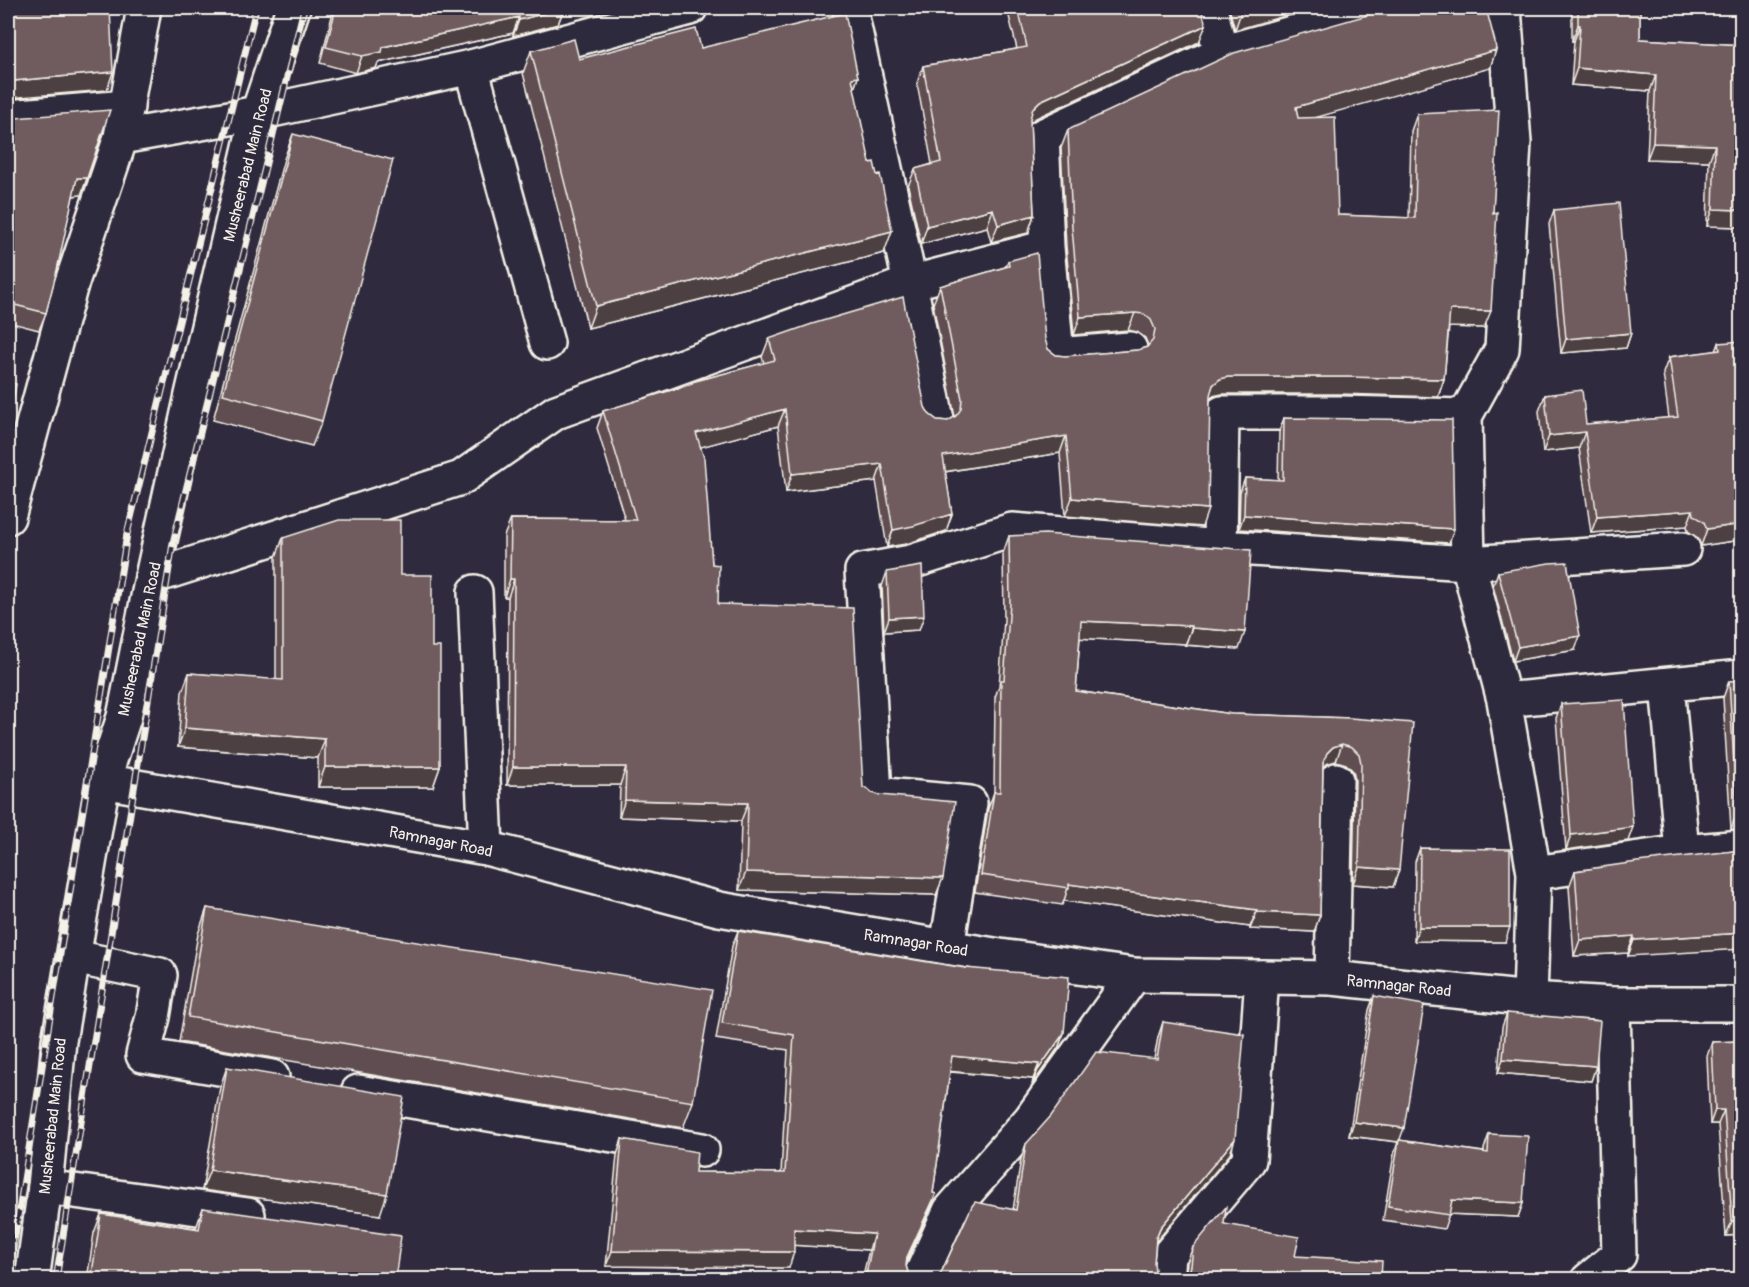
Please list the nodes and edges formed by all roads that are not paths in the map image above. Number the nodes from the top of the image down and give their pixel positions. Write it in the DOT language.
graph roads {
  1 [pos="144,8"];
  2 [pos="293,8"];
  3 [pos="690,8"];
  4 [pos="850,8"];
  5 [pos="1210,8"];
  6 [pos="1380,8"];
  7 [pos="1504,8"];
  8 [pos="1221,53"];
  9 [pos="471,68"];
  10 [pos="258,113"];
  11 [pos="8,117"];
  12 [pos="124,122"];
  13 [pos="1047,247"];
  14 [pos="910,282"];
  15 [pos="547,344"];
  16 [pos="1130,349"];
  17 [pos="1465,416"];
  18 [pos="937,420"];
  19 [pos="8,517"];
  20 [pos="1220,547"];
  21 [pos="1683,549"];
  22 [pos="1468,563"];
  23 [pos="152,577"];
  24 [pos="475,592"];
  25 [pos="1742,677"];
  26 [pos="1667,685"];
  27 [pos="1504,700"];
  28 [pos="1336,780"];
  29 [pos="103,781"];
  30 [pos="1742,847"];
  31 [pos="486,848"];
  32 [pos="1682,852"];
  33 [pos="1534,873"];
  34 [pos="947,947"];
  35 [pos="74,957"];
  36 [pos="1134,975"];
  37 [pos="1262,977"];
  38 [pos="1332,978"];
  39 [pos="1530,999"];
  40 [pos="1612,1004"];
  41 [pos="1742,1004"];
  42 [pos="702,1150"];
  43 [pos="45,1187"];
  44 [pos="277,1219"];
  45 [pos="32,1280"];
  46 [pos="919,1280"];
  47 [pos="1167,1280"];
  48 [pos="1588,1280"];
  1 -- 12 [label="street"];
  2 -- 10 [label="street, Musheerabad Main Road"];
  3 -- 9 [label="street"];
  4 -- 14 [label="street"];
  5 -- 8 [label="street"];
  6 -- 8 [label="street"];
  7 -- 17 [label="street"];
  8 -- 13 [label="street"];
  9 -- 10 [label="street"];
  9 -- 15 [label="street"];
  10 -- 12 [label="street"];
  10 -- 23 [label="street, Musheerabad Main Road"];
  11 -- 12 [label="street"];
  12 -- 19 [label="street"];
  13 -- 14 [label="street"];
  13 -- 16 [label="street"];
  14 -- 18 [label="street"];
  14 -- 23 [label="street"];
  17 -- 20 [label="street"];
  17 -- 22 [label="street"];
  20 -- 22 [label="street"];
  20 -- 34 [label="street"];
  21 -- 22 [label="street"];
  22 -- 27 [label="street"];
  23 -- 29 [label="street, Musheerabad Main Road"];
  24 -- 31 [label="street"];
  25 -- 26 [label="street"];
  26 -- 27 [label="street"];
  26 -- 32 [label="street"];
  27 -- 33 [label="street"];
  28 -- 38 [label="street"];
  29 -- 31 [label="street, Ramnagar Road"];
  29 -- 35 [label="street, Musheerabad Main Road"];
  30 -- 32 [label="street"];
  31 -- 34 [label="street, Ramnagar Road"];
  32 -- 33 [label="street"];
  33 -- 39 [label="street"];
  34 -- 36 [label="street, Ramnagar Road"];
  35 -- 42 [label="street"];
  35 -- 43 [label="street, Musheerabad Main Road"];
  36 -- 37 [label="street, Ramnagar Road"];
  36 -- 46 [label="street"];
  37 -- 38 [label="street, Ramnagar Road"];
  37 -- 47 [label="street"];
  38 -- 39 [label="street, Ramnagar Road"];
  39 -- 40 [label="street, Ramnagar Road"];
  40 -- 41 [label="street, Ramnagar Road"];
  40 -- 48 [label="street"];
  43 -- 44 [label="street"];
  43 -- 45 [label="street, Musheerabad Main Road"];
}
